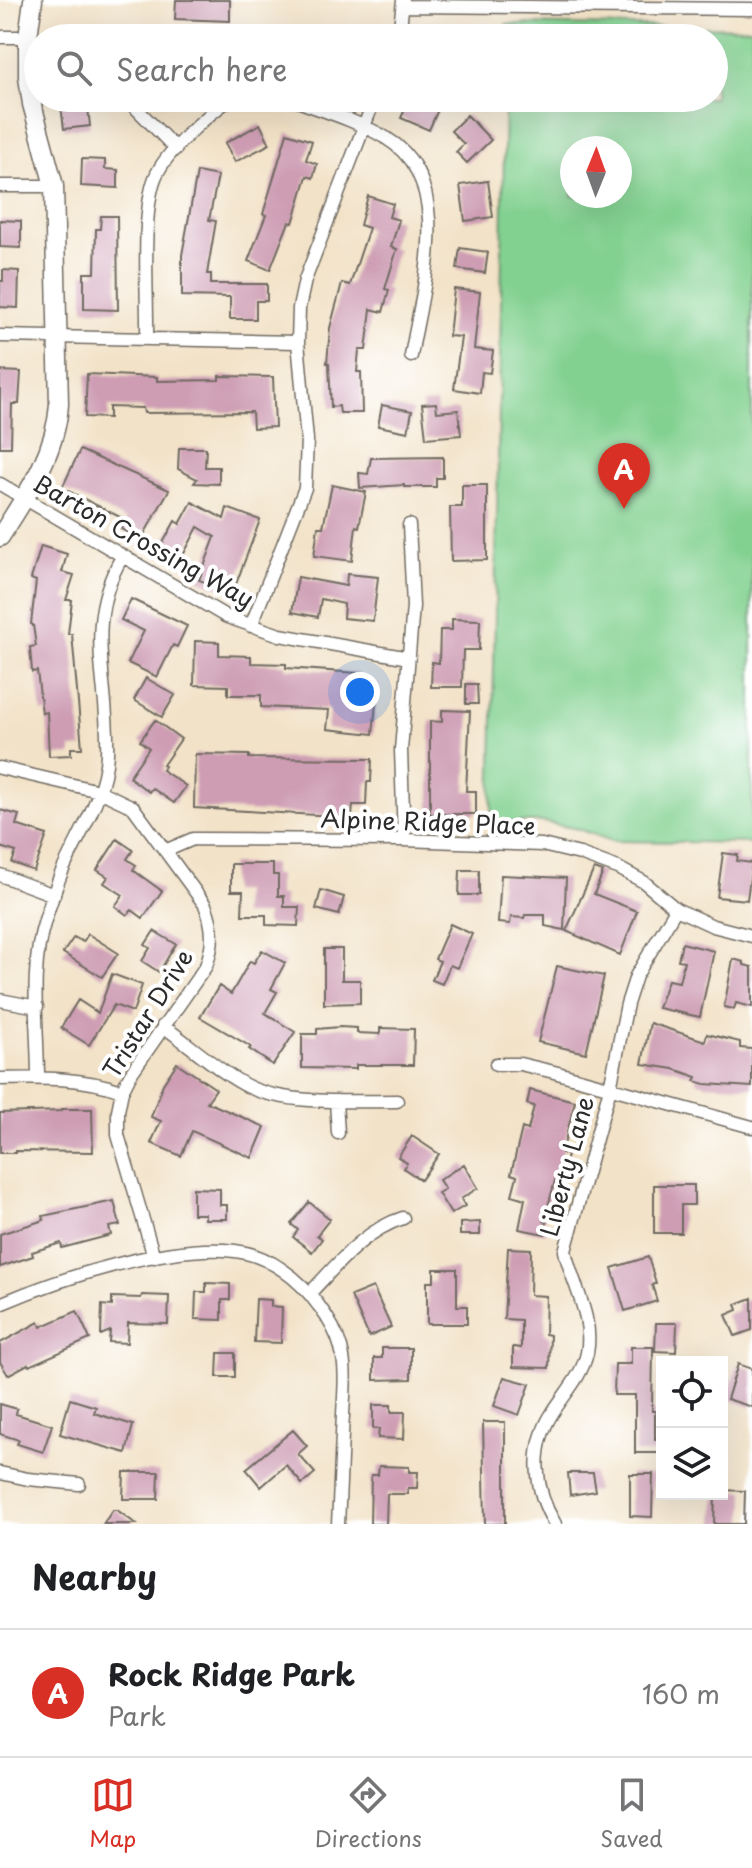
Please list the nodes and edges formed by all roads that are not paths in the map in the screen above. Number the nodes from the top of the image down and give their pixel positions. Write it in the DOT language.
graph roads {
  1 [pos="33,0"];
  2 [pos="403,3"];
  3 [pos="752,9"];
  4 [pos="30,24"];
  5 [pos="399,24"];
  6 [pos="0,37"];
  7 [pos="24,37"];
  8 [pos="34,112"];
  9 [pos="140,112"];
  10 [pos="217,112"];
  11 [pos="325,112"];
  12 [pos="370,112"];
  13 [pos="364,127"];
  14 [pos="176,149"];
  15 [pos="0,186"];
  16 [pos="54,186"];
  17 [pos="0,336"];
  18 [pos="58,339"];
  19 [pos="147,339"];
  20 [pos="298,342"];
  21 [pos="411,356"];
  22 [pos="0,484"];
  23 [pos="24,499"];
  24 [pos="409,525"];
  25 [pos="0,537"];
  26 [pos="122,557"];
  27 [pos="251,626"];
  28 [pos="409,658"];
  29 [pos="0,768"];
  30 [pos="99,791"];
  31 [pos="404,840"];
  32 [pos="165,851"];
  33 [pos="0,875"];
  34 [pos="54,895"];
  35 [pos="676,909"];
  36 [pos="752,936"];
  37 [pos="0,1000"];
  38 [pos="37,1007"];
  39 [pos="163,1026"];
  40 [pos="496,1064"];
  41 [pos="38,1078"];
  42 [pos="0,1079"];
  43 [pos="610,1088"];
  44 [pos="122,1091"];
  45 [pos="336,1101"];
  46 [pos="397,1101"];
  47 [pos="752,1127"];
  48 [pos="338,1133"];
  49 [pos="403,1218"];
  50 [pos="154,1257"];
  51 [pos="310,1293"];
  52 [pos="0,1304"];
  53 [pos="0,1473"];
  54 [pos="79,1484"];
  55 [pos="338,1524"];
  56 [pos="555,1524"];
  1 -- 4 [label="street"];
  2 -- 3 [label="street"];
  2 -- 5 [label="street"];
  6 -- 7 [label="street"];
  8 -- 16 [label="street"];
  9 -- 14 [label="street"];
  10 -- 14 [label="street"];
  11 -- 13 [label="street"];
  12 -- 13 [label="street"];
  13 -- 20 [label="street"];
  13 -- 21 [label="street"];
  14 -- 19 [label="street"];
  15 -- 16 [label="street"];
  16 -- 18 [label="street"];
  17 -- 18 [label="street"];
  18 -- 19 [label="street"];
  18 -- 23 [label="street"];
  19 -- 20 [label="street"];
  20 -- 27 [label="street"];
  22 -- 23 [label="street, Barton Crossing Way"];
  23 -- 25 [label="street"];
  23 -- 26 [label="street, Barton Crossing Way"];
  24 -- 28 [label="street"];
  26 -- 27 [label="street, Barton Crossing Way"];
  26 -- 30 [label="street"];
  27 -- 28 [label="street, Barton Crossing Way"];
  28 -- 31 [label="street"];
  29 -- 30 [label="street, Tristar Drive"];
  30 -- 32 [label="street, Tristar Drive"];
  30 -- 34 [label="street"];
  31 -- 32 [label="street, Alpine Ridge Place"];
  31 -- 35 [label="street, Alpine Ridge Place"];
  32 -- 39 [label="street, Tristar Drive"];
  33 -- 34 [label="street"];
  34 -- 38 [label="street"];
  35 -- 36 [label="street, Alpine Ridge Place"];
  35 -- 43 [label="street, Liberty Lane"];
  37 -- 38 [label="street"];
  38 -- 41 [label="street"];
  39 -- 44 [label="street, Tristar Drive"];
  39 -- 45 [label="street"];
  40 -- 43 [label="street"];
  41 -- 42 [label="street"];
  41 -- 44 [label="street"];
  43 -- 47 [label="street"];
  43 -- 56 [label="street, Liberty Lane"];
  44 -- 50 [label="street, Tristar Drive"];
  45 -- 46 [label="street"];
  45 -- 48 [label="street"];
  49 -- 51 [label="street"];
  50 -- 51 [label="street"];
  50 -- 52 [label="street"];
  51 -- 55 [label="street"];
  53 -- 54 [label="street"];
}
